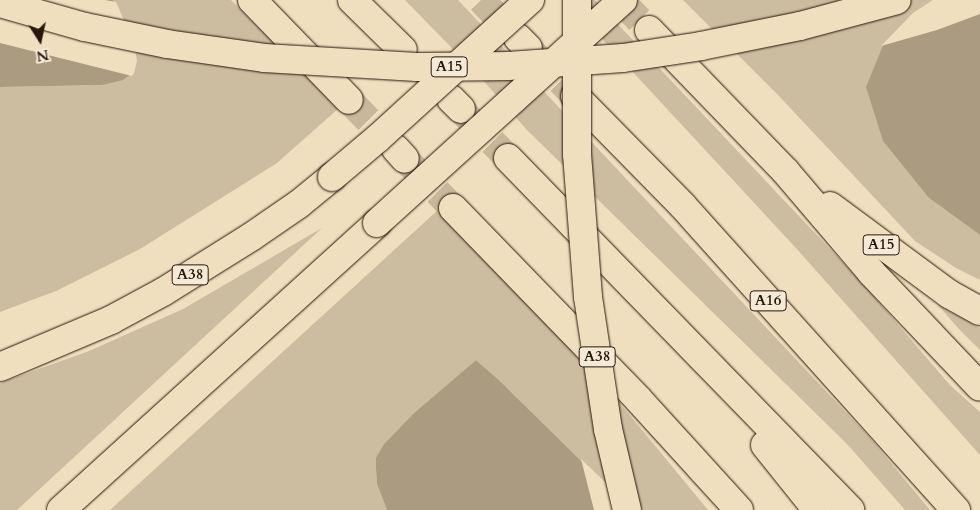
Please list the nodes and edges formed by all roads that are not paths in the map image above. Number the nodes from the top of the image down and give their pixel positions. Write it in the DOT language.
graph roads {
  1 [pos="252,0"];
  2 [pos="352,0"];
  3 [pos="530,0"];
  4 [pos="577,0"];
  5 [pos="623,0"];
  6 [pos="897,0"];
  7 [pos="0,3"];
  8 [pos="649,30"];
  9 [pos="403,50"];
  10 [pos="451,96"];
  11 [pos="576,96"];
  12 [pos="349,100"];
  13 [pos="508,158"];
  14 [pos="786,172"];
  15 [pos="452,208"];
  16 [pos="980,311"];
  17 [pos="660,312"];
  18 [pos="37,353"];
  19 [pos="0,355"];
  20 [pos="0,367"];
  21 [pos="980,387"];
  22 [pos="61,510"];
  23 [pos="628,510"];
  24 [pos="739,510"];
  25 [pos="817,510"];
  26 [pos="850,510"];
  27 [pos="956,510"];
  1 -- 12 [label="highway"];
  2 -- 9 [label="highway"];
  3 -- 10 [label="highway, A15, bridge"];
  4 -- 23 [label="highway, bridge"];
  5 -- 22 [label="highway, bridge"];
  6 -- 7 [label="highway, A15, bridge"];
  8 -- 14 [label="highway"];
  10 -- 18 [label="highway, A38, bridge"];
  11 -- 27 [label="highway, A16"];
  13 -- 17 [label="highway"];
  14 -- 16 [label="highway, A15"];
  14 -- 21 [label="highway"];
  15 -- 24 [label="highway, A38"];
  17 -- 25 [label="highway"];
  17 -- 26 [label="highway"];
  18 -- 19 [label="highway, A38"];
  18 -- 20 [label="highway, A38"];
}
